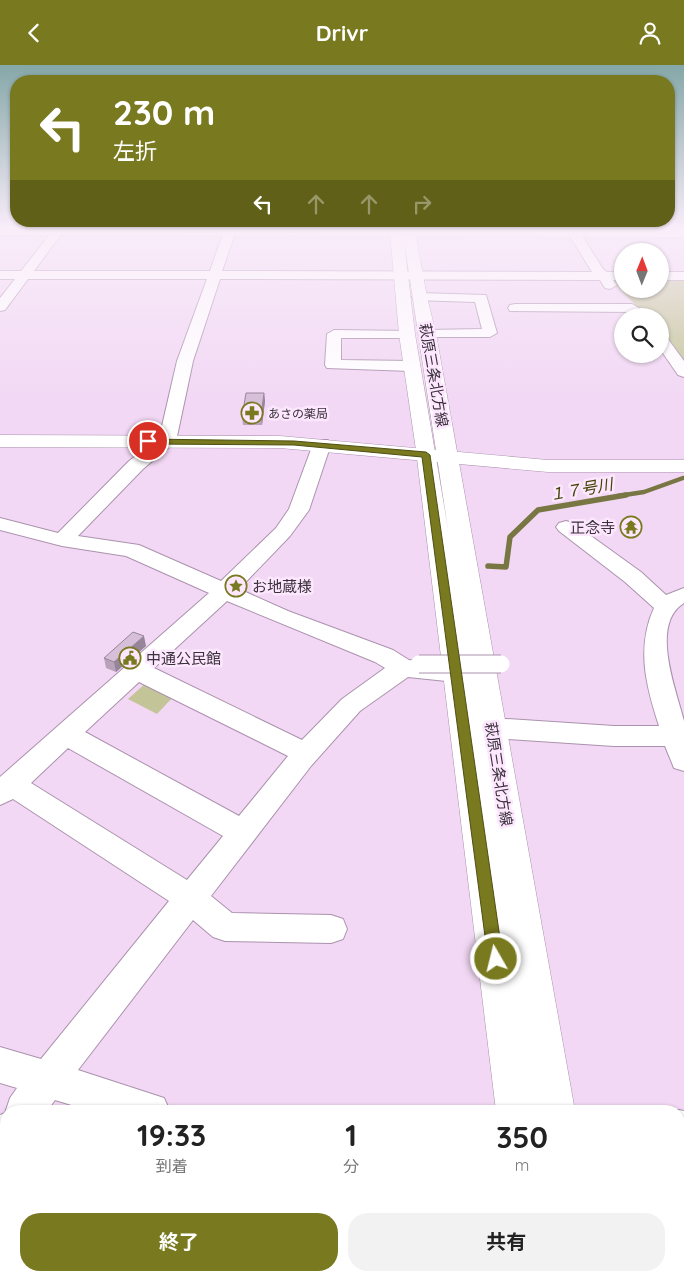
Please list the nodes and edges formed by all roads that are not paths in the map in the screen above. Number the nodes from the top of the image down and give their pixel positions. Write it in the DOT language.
graph roads {
  1 [pos="17,285"];
  2 [pos="212,285"];
  3 [pos="408,285"];
  4 [pos="413,285"];
  5 [pos="610,285"];
  6 [pos="419,297"];
  7 [pos="0,307"];
  8 [pos="515,308"];
  9 [pos="632,308"];
  10 [pos="614,311"];
  11 [pos="407,334"];
  12 [pos="428,334"];
  13 [pos="669,351"];
  14 [pos="411,366"];
  15 [pos="684,372"];
  16 [pos="0,441"];
  17 [pos="167,441"];
  18 [pos="322,445"];
  19 [pos="436,456"];
  20 [pos="684,466"];
  21 [pos="0,525"];
  22 [pos="566,527"];
  23 [pos="62,539"];
  24 [pos="224,591"];
  25 [pos="675,601"];
  26 [pos="501,664"];
  27 [pos="411,666"];
  28 [pos="136,671"];
  29 [pos="456,674"];
  30 [pos="491,728"];
  31 [pos="66,734"];
  32 [pos="681,745"];
  33 [pos="305,753"];
  34 [pos="5,789"];
  35 [pos="241,832"];
  36 [pos="190,898"];
  37 [pos="331,929"];
  38 [pos="0,1065"];
  39 [pos="48,1081"];
  40 [pos="29,1105"];
  41 [pos="130,1105"];
  42 [pos="516,1105"];
  43 [pos="553,1105"];
  1 -- 7 [label="street"];
  2 -- 17 [label="street"];
  3 -- 11 [label="main road, 萩原三条北方線"];
  4 -- 6 [label="main road, 萩原三条北方線"];
  5 -- 9 [label="street"];
  6 -- 12 [label="main road, 萩原三条北方線"];
  6 -- 12 [label="street"];
  8 -- 10 [label="street"];
  11 -- 14 [label="main road, 萩原三条北方線"];
  11 -- 14 [label="street"];
  12 -- 19 [label="main road, 萩原三条北方線"];
  13 -- 15 [label="street"];
  14 -- 19 [label="main road, 萩原三条北方線"];
  16 -- 17 [label="main road"];
  17 -- 18 [label="main road"];
  17 -- 23 [label="street"];
  18 -- 19 [label="main road"];
  18 -- 24 [label="street"];
  19 -- 20 [label="main road"];
  19 -- 29 [label="main road, 萩原三条北方線"];
  19 -- 30 [label="main road, 萩原三条北方線"];
  21 -- 23 [label="street"];
  22 -- 25 [label="street"];
  23 -- 24 [label="street"];
  24 -- 27 [label="street"];
  24 -- 28 [label="street"];
  25 -- 32 [label="street"];
  26 -- 27 [label="street, bridge"];
  27 -- 29 [label="street"];
  27 -- 33 [label="street"];
  28 -- 31 [label="street"];
  28 -- 33 [label="street"];
  29 -- 42 [label="main road, 萩原三条北方線"];
  30 -- 32 [label="street"];
  30 -- 43 [label="main road, 萩原三条北方線"];
  31 -- 34 [label="street"];
  31 -- 35 [label="street"];
  33 -- 35 [label="street"];
  34 -- 36 [label="street"];
  35 -- 36 [label="street"];
  36 -- 37 [label="street"];
  36 -- 39 [label="street"];
  38 -- 39 [label="street"];
  39 -- 40 [label="street"];
  39 -- 41 [label="street"];
}
